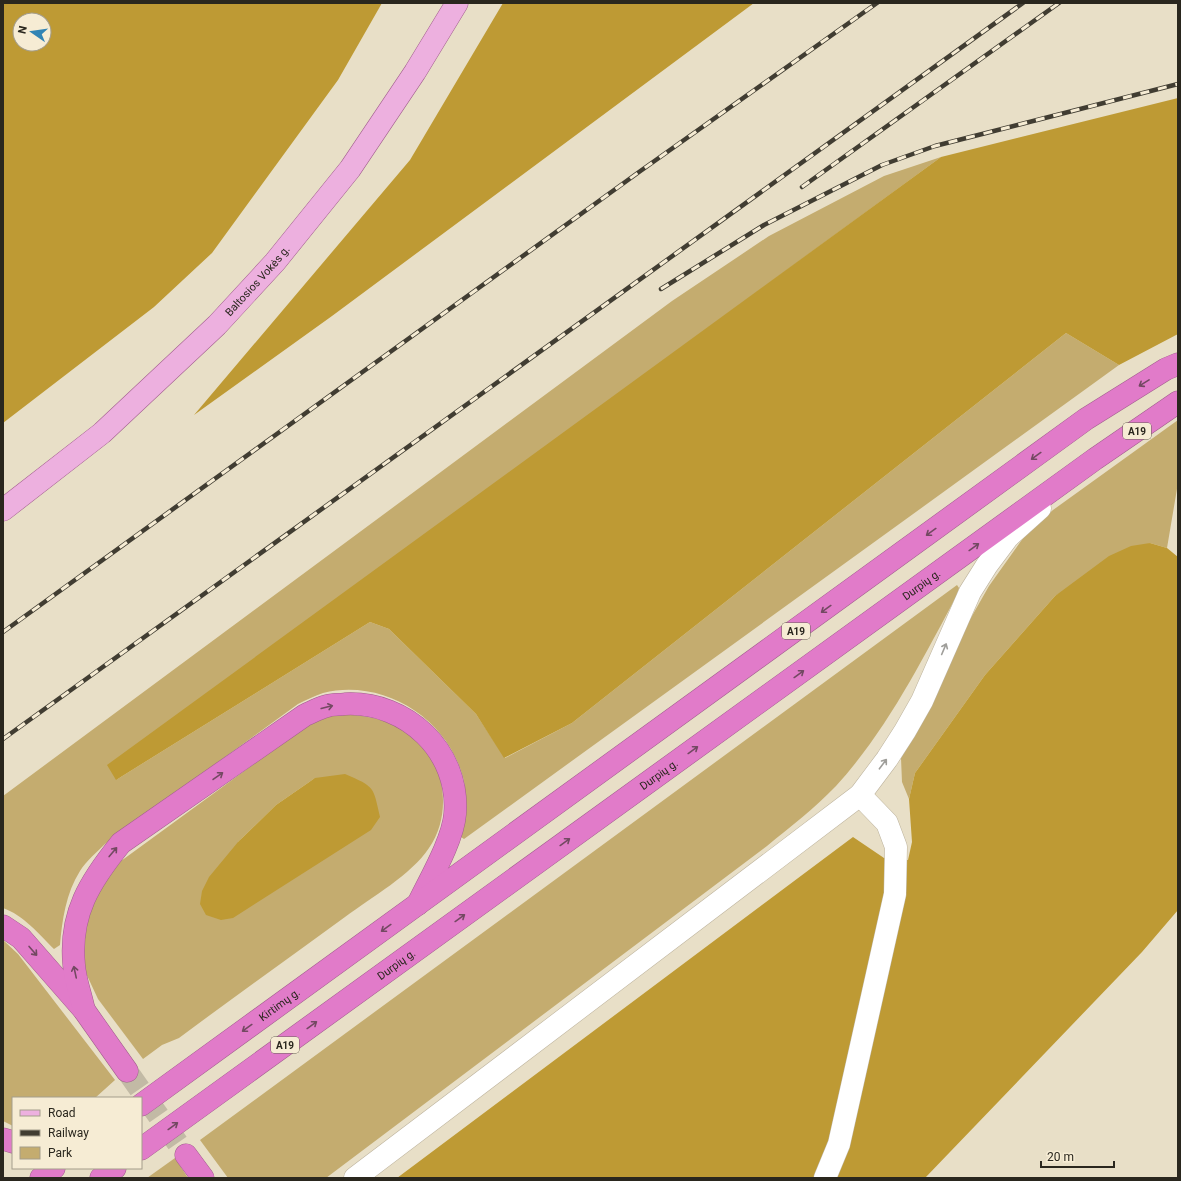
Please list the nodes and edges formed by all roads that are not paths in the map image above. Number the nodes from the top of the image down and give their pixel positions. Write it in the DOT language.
graph roads {
  1 [pos="457,3"];
  2 [pos="1178,364"];
  3 [pos="1178,402"];
  4 [pos="1095,459"];
  5 [pos="3,510"];
  6 [pos="860,795"];
  7 [pos="418,905"];
  8 [pos="3,926"];
  9 [pos="84,1010"];
  10 [pos="127,1071"];
  11 [pos="142,1104"];
  12 [pos="142,1148"];
  13 [pos="186,1155"];
  14 [pos="53,1169"];
  15 [pos="114,1169"];
  16 [pos="41,1178"];
  17 [pos="101,1178"];
  18 [pos="203,1178"];
  19 [pos="355,1178"];
  20 [pos="825,1178"];
  1 -- 5 [label="main road, Baltosios Vokės g."];
  2 -- 7 [label="highway, A19, one-way"];
  3 -- 4 [label="highway, Durpių g. / A19"];
  6 -- 4 [label="street, one-way"];
  12 -- 4 [label="highway, Durpių g. / A19, one-way"];
  6 -- 19 [label="street"];
  6 -- 20 [label="street"];
  9 -- 7 [label="highway, one-way"];
  7 -- 11 [label="highway, Kirtimų g. / A19, one-way"];
  8 -- 9 [label="highway, one-way"];
  9 -- 10 [label="highway"];
  13 -- 18 [label="highway"];
  14 -- 16 [label="highway"];
  15 -- 17 [label="highway"];
}
